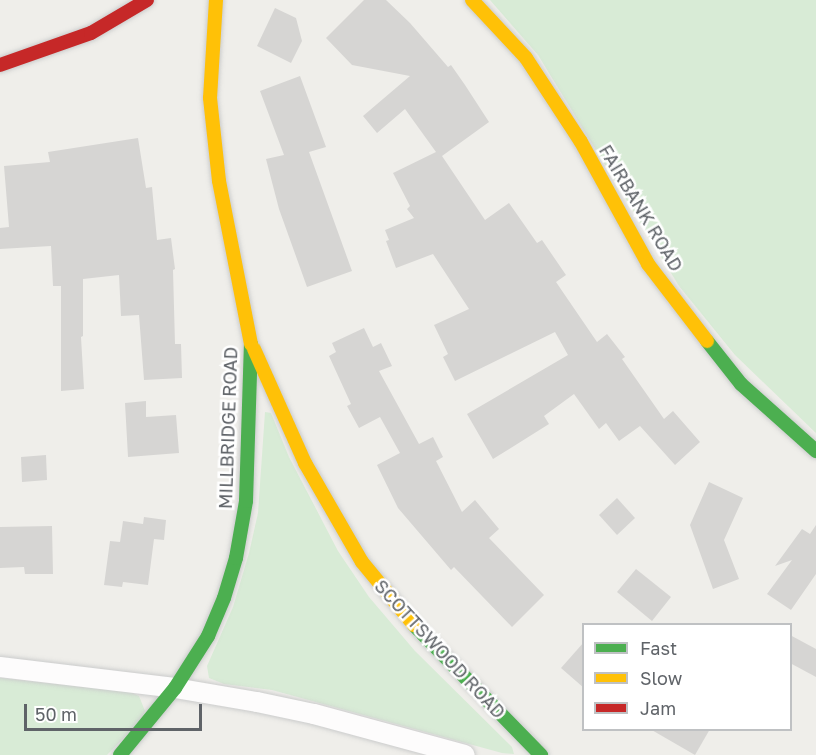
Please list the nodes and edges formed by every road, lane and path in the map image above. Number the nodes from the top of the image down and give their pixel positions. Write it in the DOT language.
graph roads {
  1 [pos="147,0"];
  2 [pos="216,0"];
  3 [pos="472,0"];
  4 [pos="0,65"];
  5 [pos="251,343"];
  6 [pos="816,451"];
  7 [pos="0,667"];
  8 [pos="175,688"];
  9 [pos="120,755"];
  10 [pos="465,755"];
  11 [pos="541,755"];
  1 -- 4 [label="street"];
  2 -- 5 [label="street, MILLBRIDGE ROAD"];
  3 -- 6 [label="street, FAIRBANK ROAD"];
  5 -- 8 [label="street, MILLBRIDGE ROAD"];
  5 -- 11 [label="street, SCOTTSWOOD ROAD"];
  7 -- 8 [label="street"];
  8 -- 9 [label="street, MILLBRIDGE ROAD"];
  8 -- 10 [label="street"];
}
